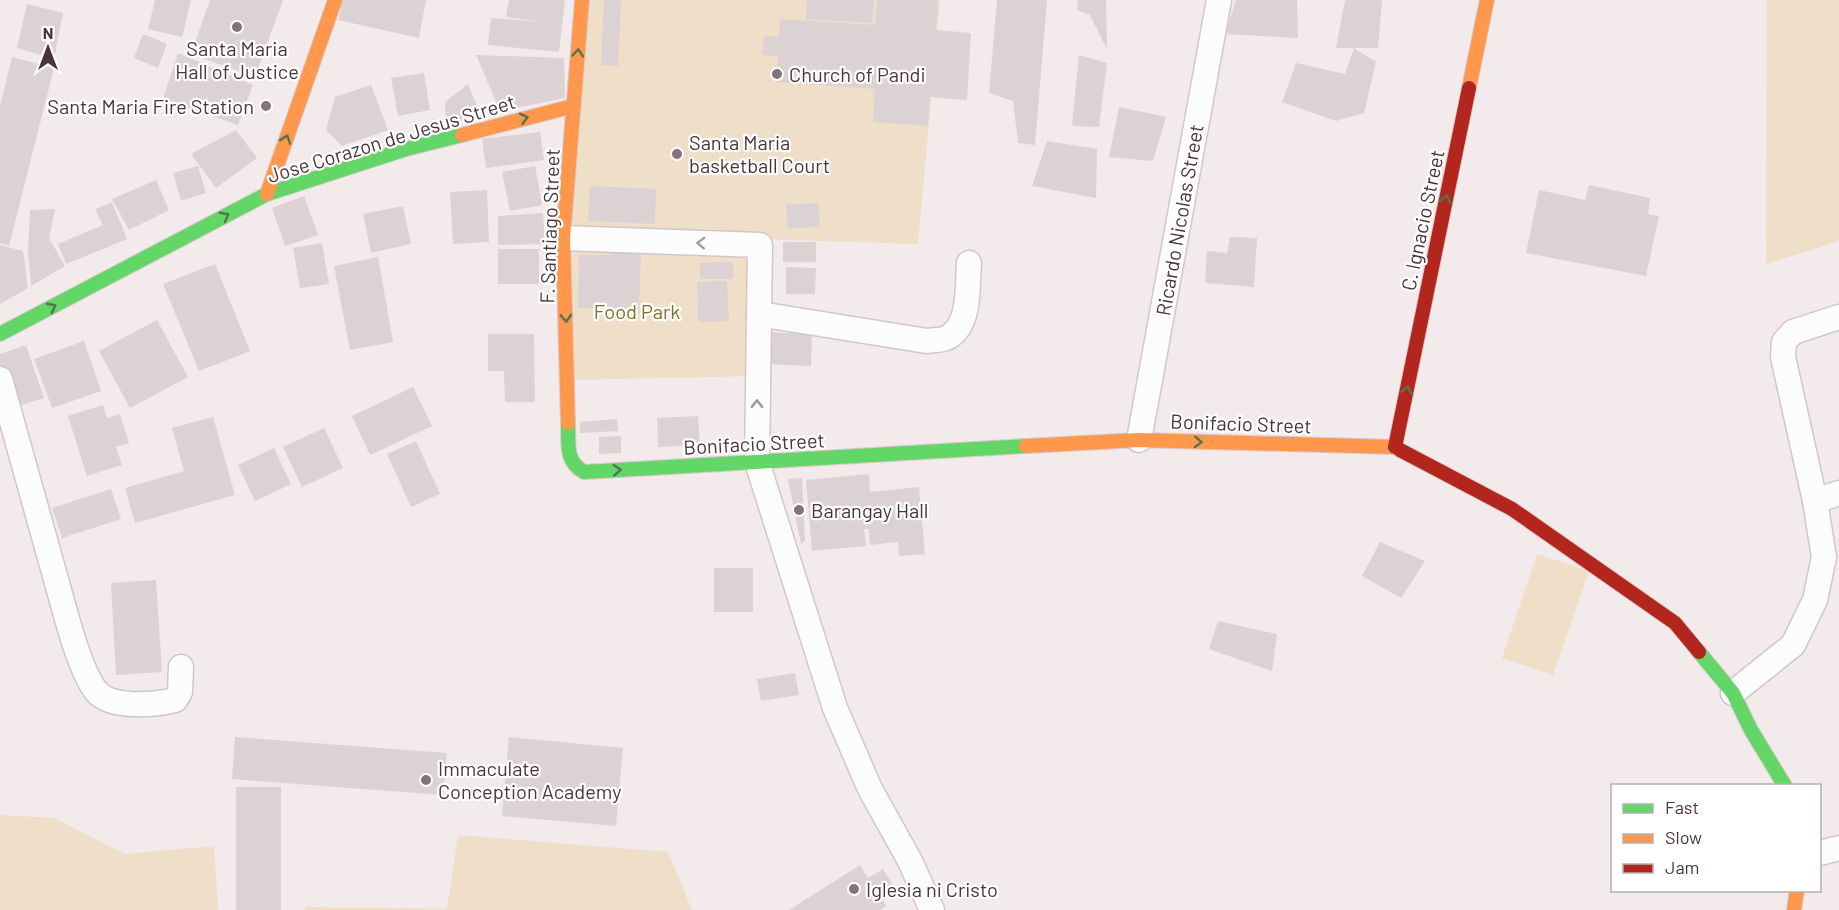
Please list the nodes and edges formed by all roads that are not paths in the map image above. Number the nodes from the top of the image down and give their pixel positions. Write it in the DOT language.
graph roads {
  1 [pos="335,0"];
  2 [pos="582,0"];
  3 [pos="1219,0"];
  4 [pos="1487,0"];
  5 [pos="573,106"];
  6 [pos="267,194"];
  7 [pos="563,238"];
  8 [pos="969,263"];
  9 [pos="759,314"];
  10 [pos="1839,317"];
  11 [pos="0,334"];
  12 [pos="0,379"];
  13 [pos="1139,440"];
  14 [pos="1395,447"];
  15 [pos="569,453"];
  16 [pos="757,462"];
  17 [pos="1839,493"];
  18 [pos="1815,501"];
  19 [pos="181,667"];
  20 [pos="1733,693"];
  21 [pos="1784,784"];
  22 [pos="1839,848"];
  23 [pos="1821,853"];
  24 [pos="1797,892"];
  25 [pos="932,910"];
  26 [pos="1794,910"];
  6 -- 1 [label="street, one-way"];
  5 -- 2 [label="street, F. Santiago Street, one-way"];
  3 -- 13 [label="street, Ricardo Nicolas Street"];
  14 -- 4 [label="street, C. Ignacio Street, one-way"];
  6 -- 5 [label="street, Jose Corazon de Jesus Street, one-way"];
  5 -- 7 [label="street, F. Santiago Street"];
  11 -- 6 [label="street, Jose Corazon de Jesus Street, one-way"];
  9 -- 7 [label="street, one-way"];
  7 -- 15 [label="street, F. Santiago Street, one-way"];
  8 -- 9 [label="street"];
  16 -- 9 [label="street, one-way"];
  10 -- 18 [label="street"];
  12 -- 19 [label="street"];
  13 -- 14 [label="street, Bonifacio Street, one-way"];
  13 -- 16 [label="street, Bonifacio Street"];
  14 -- 20 [label="street, Bonifacio Street"];
  15 -- 16 [label="street, Bonifacio Street, one-way"];
  16 -- 25 [label="street"];
  17 -- 18 [label="street"];
  18 -- 20 [label="street"];
  20 -- 21 [label="street, Bonifacio Street"];
  22 -- 23 [label="street"];
  24 -- 26 [label="street"];
}
